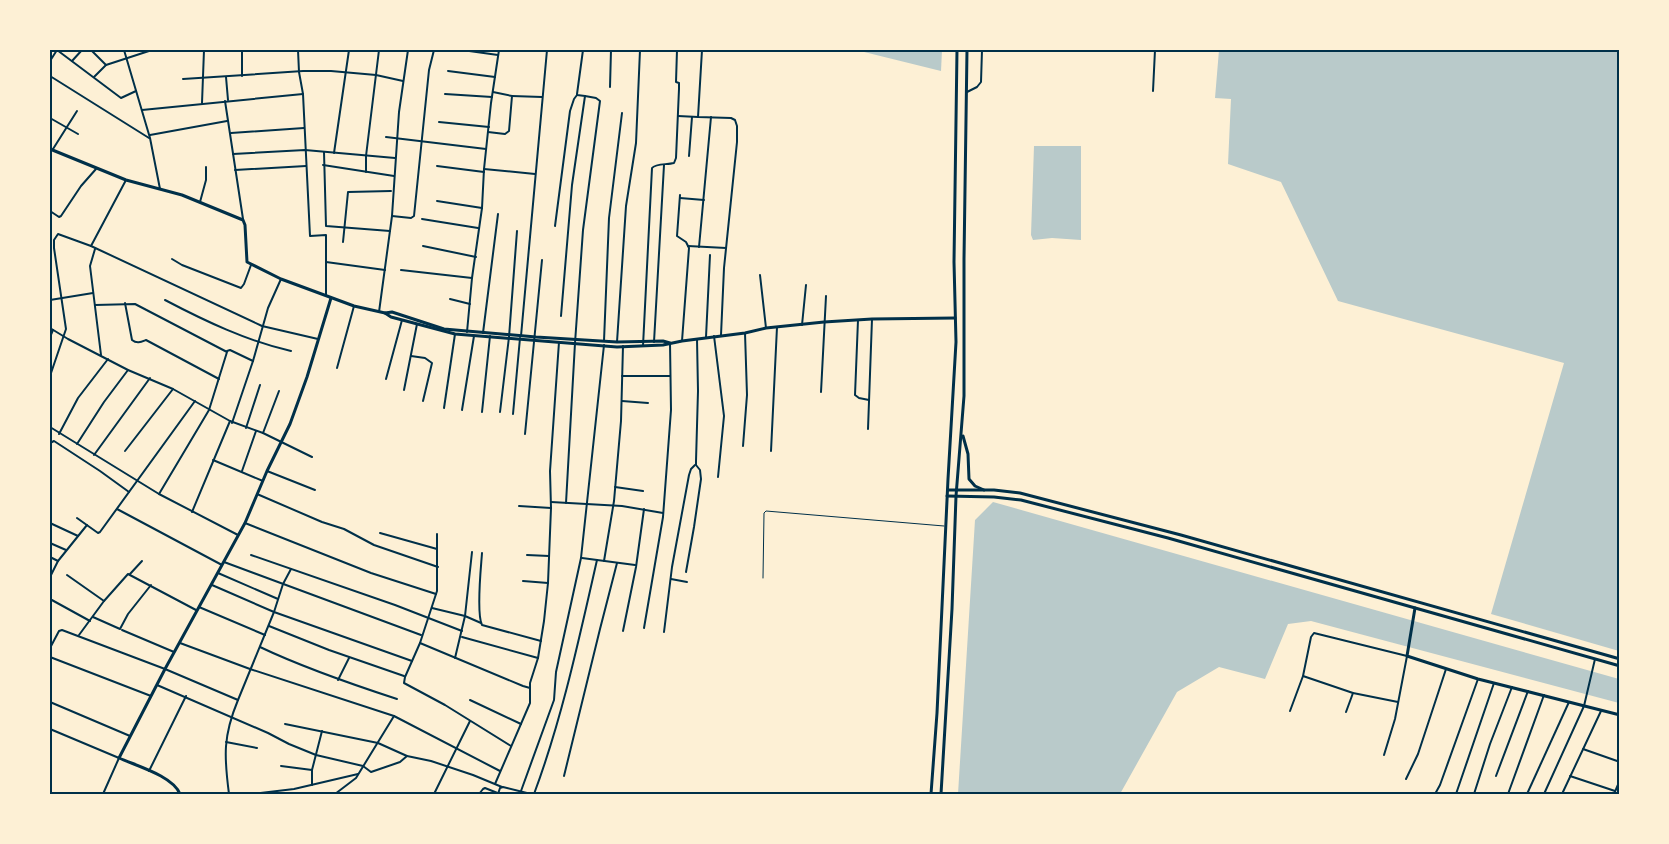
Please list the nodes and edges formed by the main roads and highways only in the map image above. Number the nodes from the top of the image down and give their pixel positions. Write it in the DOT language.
graph roads {
  1 [pos="957,50"];
  2 [pos="968,50"];
  3 [pos="51,149"];
  4 [pos="964,266"];
  5 [pos="955,267"];
  6 [pos="332,298"];
  7 [pos="385,313"];
  8 [pos="955,318"];
  9 [pos="467,333"];
  10 [pos="482,334"];
  11 [pos="509,336"];
  12 [pos="536,338"];
  13 [pos="575,341"];
  14 [pos="604,343"];
  15 [pos="643,344"];
  16 [pos="962,435"];
  17 [pos="948,490"];
  18 [pos="957,490"];
  19 [pos="984,490"];
  20 [pos="947,496"];
  21 [pos="956,496"];
  22 [pos="1415,608"];
  23 [pos="1620,659"];
  24 [pos="1620,666"];
  25 [pos="1620,715"];
  26 [pos="180,795"];
  27 [pos="931,795"];
  28 [pos="941,795"];
  1 -- 5 [label="main road"];
  2 -- 4 [label="main road"];
  3 -- 6 [label="main road"];
  4 -- 5 [label="main road"];
  4 -- 16 [label="main road"];
  5 -- 8 [label="main road"];
  6 -- 7 [label="main road"];
  6 -- 26 [label="main road"];
  7 -- 9 [label="main road"];
  7 -- 9 [label="main road"];
  8 -- 15 [label="main road"];
  8 -- 17 [label="main road"];
  9 -- 10 [label="main road"];
  9 -- 10 [label="main road"];
  10 -- 11 [label="main road"];
  10 -- 11 [label="main road"];
  11 -- 12 [label="main road"];
  12 -- 13 [label="main road"];
  12 -- 13 [label="main road"];
  13 -- 14 [label="main road"];
  14 -- 15 [label="main road"];
  14 -- 15 [label="main road"];
  16 -- 18 [label="main road"];
  16 -- 19 [label="main road"];
  17 -- 18 [label="main road"];
  17 -- 20 [label="main road"];
  18 -- 19 [label="main road"];
  18 -- 21 [label="main road"];
  19 -- 23 [label="main road"];
  20 -- 21 [label="main road"];
  20 -- 27 [label="main road"];
  21 -- 22 [label="main road"];
  21 -- 28 [label="main road"];
  22 -- 24 [label="main road"];
  22 -- 25 [label="main road"];
}
